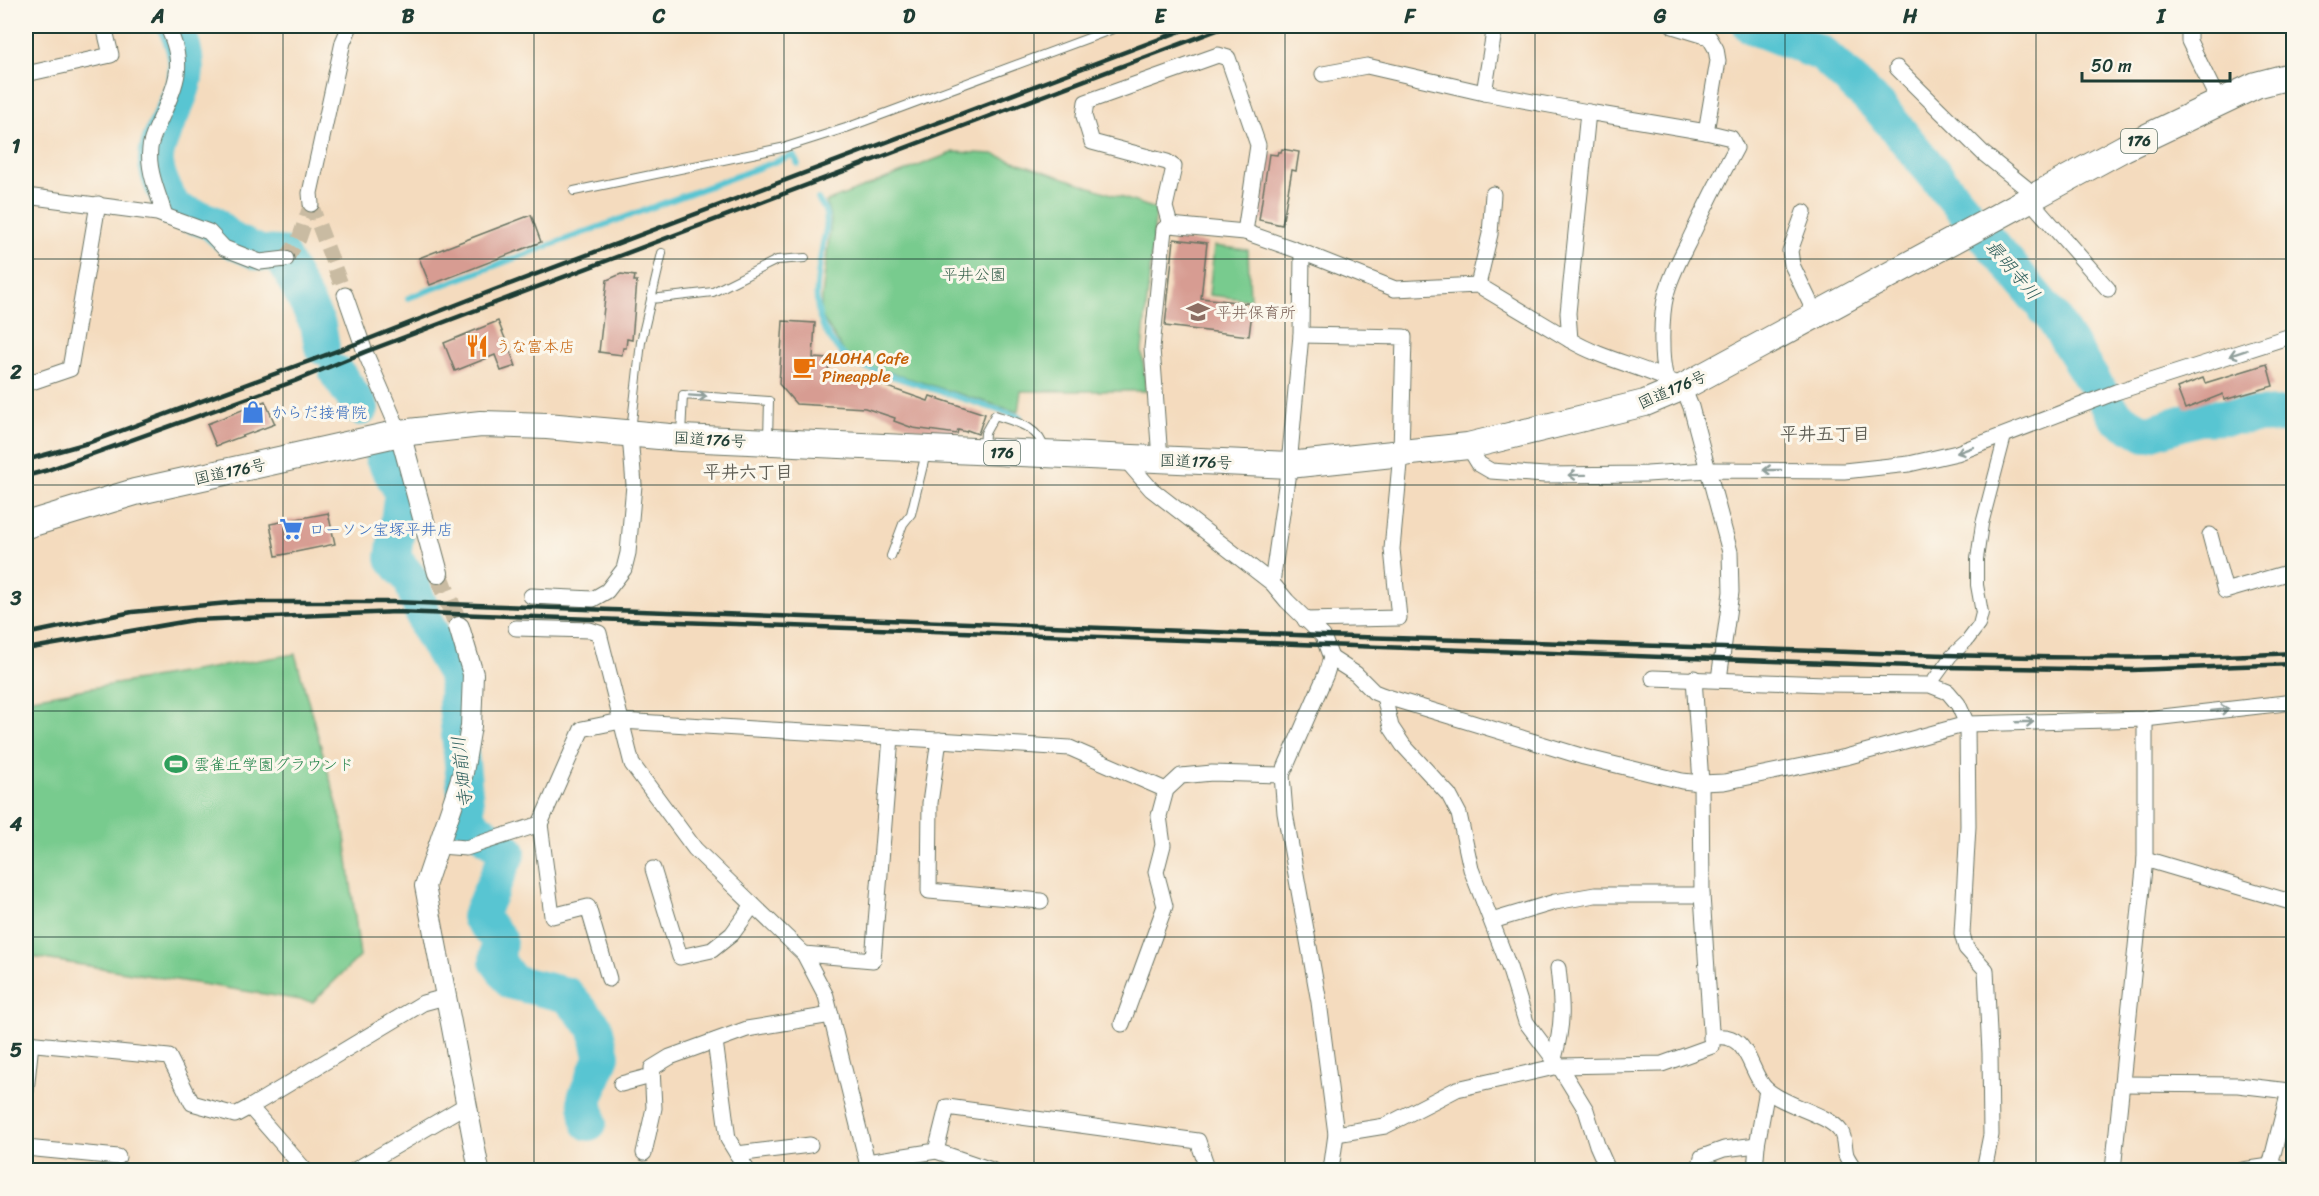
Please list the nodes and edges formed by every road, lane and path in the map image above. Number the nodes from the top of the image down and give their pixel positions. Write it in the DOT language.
graph roads {
  1 [pos="104,26"];
  2 [pos="167,26"];
  3 [pos="350,26"];
  4 [pos="1121,26"];
  5 [pos="1495,26"];
  6 [pos="1673,26"];
  7 [pos="2189,26"];
  8 [pos="1897,68"];
  9 [pos="26,74"];
  10 [pos="1323,74"];
  11 [pos="2286,82"];
  12 [pos="1484,93"];
  13 [pos="2219,102"];
  14 [pos="1588,112"];
  15 [pos="1706,132"];
  16 [pos="574,191"];
  17 [pos="1493,194"];
  18 [pos="26,196"];
  19 [pos="2033,197"];
  20 [pos="98,204"];
  21 [pos="311,204"];
  22 [pos="1804,212"];
  23 [pos="165,216"];
  24 [pos="1170,225"];
  25 [pos="1245,232"];
  26 [pos="1302,252"];
  27 [pos="662,253"];
  28 [pos="805,258"];
  29 [pos="286,259"];
  30 [pos="1478,285"];
  31 [pos="2108,289"];
  32 [pos="345,295"];
  33 [pos="651,299"];
  34 [pos="1816,315"];
  35 [pos="1301,335"];
  36 [pos="2294,335"];
  37 [pos="1570,340"];
  38 [pos="1675,382"];
  39 [pos="26,384"];
  40 [pos="400,433"];
  41 [pos="630,435"];
  42 [pos="2005,436"];
  43 [pos="681,438"];
  44 [pos="767,442"];
  45 [pos="1468,446"];
  46 [pos="926,450"];
  47 [pos="984,453"];
  48 [pos="1401,453"];
  49 [pos="1046,455"];
  50 [pos="1125,459"];
  51 [pos="1160,459"];
  52 [pos="1288,465"];
  53 [pos="1708,470"];
  54 [pos="26,525"];
  55 [pos="2210,535"];
  56 [pos="891,556"];
  57 [pos="2294,571"];
  58 [pos="438,573"];
  59 [pos="1272,583"];
  60 [pos="531,596"];
  61 [pos="1305,621"];
  62 [pos="459,627"];
  63 [pos="516,628"];
  64 [pos="1331,658"];
  65 [pos="1653,678"];
  66 [pos="1694,678"];
  67 [pos="1719,679"];
  68 [pos="1930,684"];
  69 [pos="1384,696"];
  70 [pos="2294,702"];
  71 [pos="2145,719"];
  72 [pos="621,722"];
  73 [pos="1966,724"];
  74 [pos="891,737"];
  75 [pos="939,740"];
  76 [pos="1282,775"];
  77 [pos="1701,783"];
  78 [pos="1166,790"];
  79 [pos="540,824"];
  80 [pos="440,846"];
  81 [pos="2145,859"];
  82 [pos="652,869"];
  83 [pos="1702,895"];
  84 [pos="1041,901"];
  85 [pos="2294,903"];
  86 [pos="753,905"];
  87 [pos="1492,921"];
  88 [pos="804,954"];
  89 [pos="1558,968"];
  90 [pos="609,979"];
  91 [pos="445,997"];
  92 [pos="831,1015"];
  93 [pos="1122,1024"];
  94 [pos="1711,1038"];
  95 [pos="715,1041"];
  96 [pos="28,1043"];
  97 [pos="1556,1062"];
  98 [pos="651,1076"];
  99 [pos="621,1084"];
  100 [pos="2122,1084"];
  101 [pos="1767,1089"];
  102 [pos="2291,1089"];
  103 [pos="26,1091"];
  104 [pos="466,1105"];
  105 [pos="250,1107"];
  106 [pos="1336,1134"];
  107 [pos="810,1145"];
  108 [pos="1757,1145"];
  109 [pos="26,1148"];
  110 [pos="936,1151"];
  111 [pos="644,1153"];
  112 [pos="737,1154"];
  113 [pos="118,1157"];
  114 [pos="2270,1167"];
  115 [pos="867,1168"];
  116 [pos="305,1170"];
  117 [pos="356,1170"];
  118 [pos="479,1170"];
  119 [pos="747,1170"];
  120 [pos="992,1170"];
  121 [pos="1208,1170"];
  122 [pos="1332,1170"];
  123 [pos="1608,1170"];
  124 [pos="1699,1170"];
  125 [pos="1755,1170"];
  126 [pos="1855,1170"];
  127 [pos="1984,1170"];
  128 [pos="2113,1170"];
  129 [pos="2243,1170"];
  130 [pos="2288,1170"];
  1 -- 9 [label="street"];
  2 -- 23 [label="street"];
  3 -- 21 [label="street"];
  4 -- 16 [label="lane"];
  5 -- 12 [label="street"];
  6 -- 15 [label="street"];
  7 -- 13 [label="street"];
  8 -- 19 [label="street"];
  10 -- 12 [label="street"];
  11 -- 13 [label="highway, 国道176号 / 176"];
  12 -- 14 [label="street"];
  13 -- 19 [label="highway, 国道176号 / 176"];
  14 -- 15 [label="street"];
  14 -- 37 [label="street"];
  15 -- 38 [label="street"];
  17 -- 30 [label="street"];
  18 -- 20 [label="street"];
  19 -- 31 [label="street"];
  19 -- 34 [label="highway, 国道176号 / 176"];
  20 -- 23 [label="street"];
  20 -- 39 [label="street"];
  22 -- 34 [label="street"];
  23 -- 29 [label="street"];
  24 -- 25 [label="street"];
  24 -- 25 [label="street"];
  24 -- 51 [label="street"];
  25 -- 26 [label="street"];
  26 -- 30 [label="street"];
  26 -- 35 [label="street"];
  27 -- 33 [label="lane"];
  28 -- 33 [label="lane"];
  30 -- 37 [label="street"];
  32 -- 40 [label="street"];
  33 -- 41 [label="lane"];
  34 -- 38 [label="highway, 国道176号 / 176"];
  35 -- 48 [label="street"];
  35 -- 52 [label="street"];
  36 -- 42 [label="street, one-way"];
  37 -- 38 [label="street"];
  38 -- 45 [label="highway, 国道176号 / 176"];
  38 -- 53 [label="street"];
  40 -- 41 [label="highway, 国道176号 / 176"];
  40 -- 54 [label="highway, 国道176号 / 176"];
  40 -- 58 [label="street"];
  41 -- 43 [label="highway, 国道176号 / 176"];
  41 -- 60 [label="street"];
  42 -- 53 [label="street, one-way"];
  42 -- 68 [label="street"];
  43 -- 44 [label="highway, 国道176号 / 176"];
  43 -- 44 [label="lane, one-way"];
  44 -- 46 [label="highway, 国道176号 / 176"];
  45 -- 48 [label="highway, 国道176号 / 176"];
  53 -- 45 [label="street, one-way"];
  46 -- 47 [label="highway, 国道176号 / 176"];
  46 -- 56 [label="lane"];
  47 -- 49 [label="highway, 国道176号 / 176"];
  47 -- 49 [label="lane"];
  48 -- 52 [label="highway, 国道176号 / 176"];
  48 -- 61 [label="street"];
  49 -- 50 [label="highway, 国道176号 / 176"];
  50 -- 51 [label="highway, 国道176号 / 176"];
  50 -- 59 [label="street"];
  51 -- 52 [label="highway, 国道176号 / 176"];
  52 -- 59 [label="street"];
  53 -- 67 [label="street"];
  55 -- 57 [label="street"];
  59 -- 61 [label="street"];
  61 -- 64 [label="street"];
  62 -- 80 [label="street"];
  63 -- 72 [label="street"];
  64 -- 69 [label="street"];
  64 -- 76 [label="street"];
  65 -- 66 [label="street"];
  66 -- 67 [label="street"];
  66 -- 77 [label="street"];
  67 -- 68 [label="street"];
  68 -- 73 [label="street"];
  69 -- 77 [label="street"];
  69 -- 87 [label="street"];
  71 -- 70 [label="street, one-way"];
  73 -- 71 [label="street, one-way"];
  71 -- 81 [label="street"];
  72 -- 74 [label="street"];
  72 -- 79 [label="street"];
  72 -- 86 [label="street"];
  73 -- 77 [label="street"];
  73 -- 127 [label="street"];
  74 -- 75 [label="street"];
  74 -- 88 [label="street"];
  75 -- 78 [label="street"];
  75 -- 84 [label="street"];
  76 -- 78 [label="street"];
  76 -- 106 [label="street"];
  77 -- 83 [label="street"];
  78 -- 93 [label="street"];
  79 -- 80 [label="street"];
  79 -- 90 [label="street"];
  80 -- 91 [label="street"];
  81 -- 85 [label="street"];
  81 -- 100 [label="street"];
  82 -- 86 [label="street"];
  83 -- 87 [label="street"];
  83 -- 94 [label="street"];
  86 -- 88 [label="street"];
  87 -- 97 [label="street"];
  88 -- 92 [label="street"];
  89 -- 97 [label="street"];
  91 -- 104 [label="street"];
  91 -- 105 [label="street"];
  92 -- 95 [label="street"];
  92 -- 115 [label="street"];
  94 -- 97 [label="street"];
  94 -- 101 [label="street"];
  95 -- 98 [label="street"];
  95 -- 112 [label="street"];
  96 -- 103 [label="street"];
  96 -- 105 [label="street"];
  97 -- 106 [label="street"];
  97 -- 123 [label="street"];
  98 -- 99 [label="street"];
  98 -- 111 [label="street"];
  100 -- 102 [label="street"];
  100 -- 128 [label="street"];
  101 -- 108 [label="street"];
  101 -- 126 [label="street"];
  102 -- 114 [label="street"];
  104 -- 117 [label="street"];
  104 -- 118 [label="street"];
  105 -- 116 [label="street"];
  106 -- 122 [label="street"];
  107 -- 112 [label="street"];
  108 -- 124 [label="street"];
  108 -- 125 [label="street"];
  109 -- 113 [label="street"];
  110 -- 115 [label="street"];
  110 -- 120 [label="street"];
  110 -- 121 [label="street"];
  112 -- 119 [label="street"];
  114 -- 129 [label="street"];
  114 -- 130 [label="street"];
}
